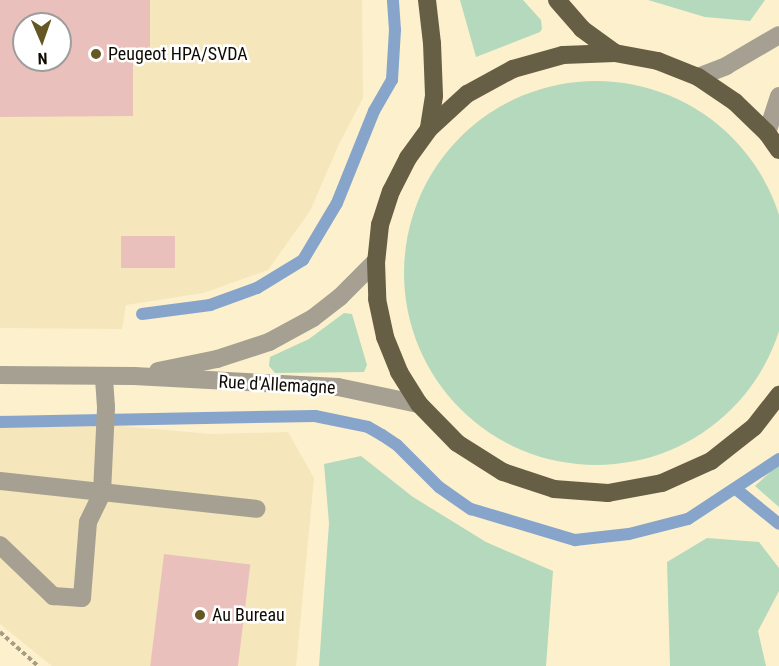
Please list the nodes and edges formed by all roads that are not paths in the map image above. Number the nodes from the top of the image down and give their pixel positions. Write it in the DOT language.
graph roads {
  1 [pos="427,0"];
  2 [pos="557,0"];
  3 [pos="779,35"];
  4 [pos="615,53"];
  5 [pos="698,77"];
  6 [pos="779,96"];
  7 [pos="429,129"];
  8 [pos="767,133"];
  9 [pos="779,150"];
  10 [pos="376,261"];
  11 [pos="0,375"];
  12 [pos="104,376"];
  13 [pos="134,376"];
  14 [pos="779,395"];
  15 [pos="419,404"];
  16 [pos="0,481"];
  17 [pos="102,493"];
  18 [pos="256,509"];
  19 [pos="0,545"];
  1 -- 7 [label="main road"];
  2 -- 4 [label="main road"];
  3 -- 5 [label="street"];
  4 -- 5 [label="main road"];
  4 -- 7 [label="main road"];
  5 -- 8 [label="main road"];
  6 -- 8 [label="street"];
  7 -- 10 [label="main road"];
  8 -- 9 [label="main road"];
  10 -- 13 [label="street, Rue d'Allemagne"];
  10 -- 15 [label="main road"];
  11 -- 12 [label="street, Rue d'Allemagne"];
  12 -- 13 [label="street, Rue d'Allemagne"];
  12 -- 17 [label="street"];
  13 -- 15 [label="street, Rue d'Allemagne"];
  14 -- 15 [label="main road"];
  16 -- 17 [label="street"];
  17 -- 18 [label="street"];
  17 -- 19 [label="street"];
}
